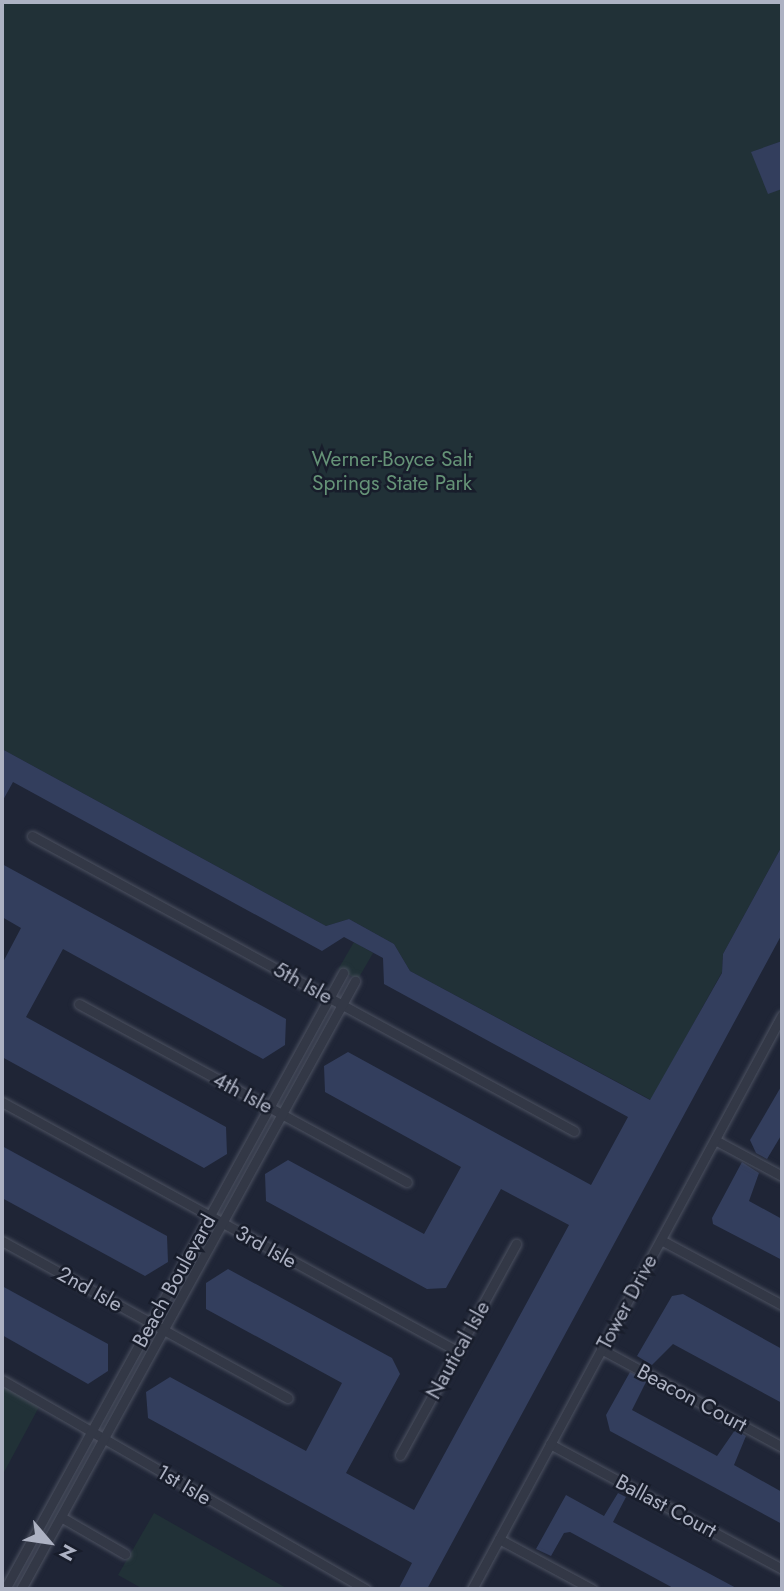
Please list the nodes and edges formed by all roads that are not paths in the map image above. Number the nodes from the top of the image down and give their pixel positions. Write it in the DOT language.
graph roads {
  1 [pos="32,836"];
  2 [pos="343,973"];
  3 [pos="355,981"];
  4 [pos="329,998"];
  5 [pos="79,1004"];
  6 [pos="341,1004"];
  7 [pos="782,1015"];
  8 [pos="778,1034"];
  9 [pos="2,1102"];
  10 [pos="269,1107"];
  11 [pos="282,1114"];
  12 [pos="574,1131"];
  13 [pos="715,1140"];
  14 [pos="782,1176"];
  15 [pos="407,1182"];
  16 [pos="210,1216"];
  17 [pos="222,1223"];
  18 [pos="661,1240"];
  19 [pos="2,1241"];
  20 [pos="516,1244"];
  21 [pos="782,1305"];
  22 [pos="151,1323"];
  23 [pos="164,1330"];
  24 [pos="601,1349"];
  25 [pos="457,1352"];
  26 [pos="2,1380"];
  27 [pos="288,1398"];
  28 [pos="92,1432"];
  29 [pos="103,1439"];
  30 [pos="550,1444"];
  31 [pos="782,1447"];
  32 [pos="400,1455"];
  33 [pos="61,1517"];
  34 [pos="499,1539"];
  35 [pos="26,1551"];
  36 [pos="125,1555"];
  37 [pos="39,1558"];
  38 [pos="782,1569"];
  39 [pos="5,1589"];
  40 [pos="21,1589"];
  41 [pos="366,1589"];
  42 [pos="472,1589"];
  43 [pos="592,1589"];
  1 -- 4 [label="street, 5th Isle"];
  2 -- 4 [label="street, Beach Boulevard"];
  3 -- 6 [label="street, Beach Boulevard"];
  4 -- 6 [label="street, 5th Isle"];
  4 -- 10 [label="street, Beach Boulevard"];
  5 -- 10 [label="street, 4th Isle"];
  6 -- 11 [label="street, Beach Boulevard"];
  6 -- 12 [label="street, 5th Isle"];
  7 -- 8 [label="street, Tower Drive"];
  8 -- 13 [label="street, Tower Drive"];
  9 -- 16 [label="street, 3rd Isle"];
  10 -- 11 [label="street, 4th Isle"];
  10 -- 16 [label="street, Beach Boulevard"];
  11 -- 15 [label="street, 4th Isle"];
  11 -- 17 [label="street, Beach Boulevard"];
  13 -- 14 [label="street"];
  13 -- 18 [label="street, Tower Drive"];
  16 -- 17 [label="street, 3rd Isle"];
  16 -- 22 [label="street, Beach Boulevard"];
  17 -- 23 [label="street, Beach Boulevard"];
  17 -- 25 [label="street, 3rd Isle"];
  18 -- 21 [label="street"];
  18 -- 24 [label="street, Tower Drive"];
  19 -- 22 [label="street, 2nd Isle"];
  20 -- 25 [label="street, Nautical Isle"];
  22 -- 23 [label="street, 2nd Isle"];
  22 -- 28 [label="street, Beach Boulevard"];
  23 -- 27 [label="street, 2nd Isle"];
  23 -- 29 [label="street, Beach Boulevard"];
  24 -- 30 [label="street, Tower Drive"];
  24 -- 31 [label="street, Beacon Court"];
  25 -- 32 [label="street, Nautical Isle"];
  26 -- 28 [label="street, 1st Isle"];
  28 -- 29 [label="street, 1st Isle"];
  28 -- 35 [label="street, Beach Boulevard"];
  29 -- 33 [label="street, Beach Boulevard"];
  29 -- 41 [label="street, 1st Isle"];
  30 -- 34 [label="street, Tower Drive"];
  30 -- 38 [label="street, Ballast Court"];
  33 -- 36 [label="street"];
  33 -- 37 [label="street, Beach Boulevard"];
  34 -- 42 [label="street, Tower Drive"];
  34 -- 43 [label="street"];
  35 -- 37 [label="street"];
  35 -- 39 [label="street, Beach Boulevard"];
  37 -- 40 [label="street, Beach Boulevard"];
}
